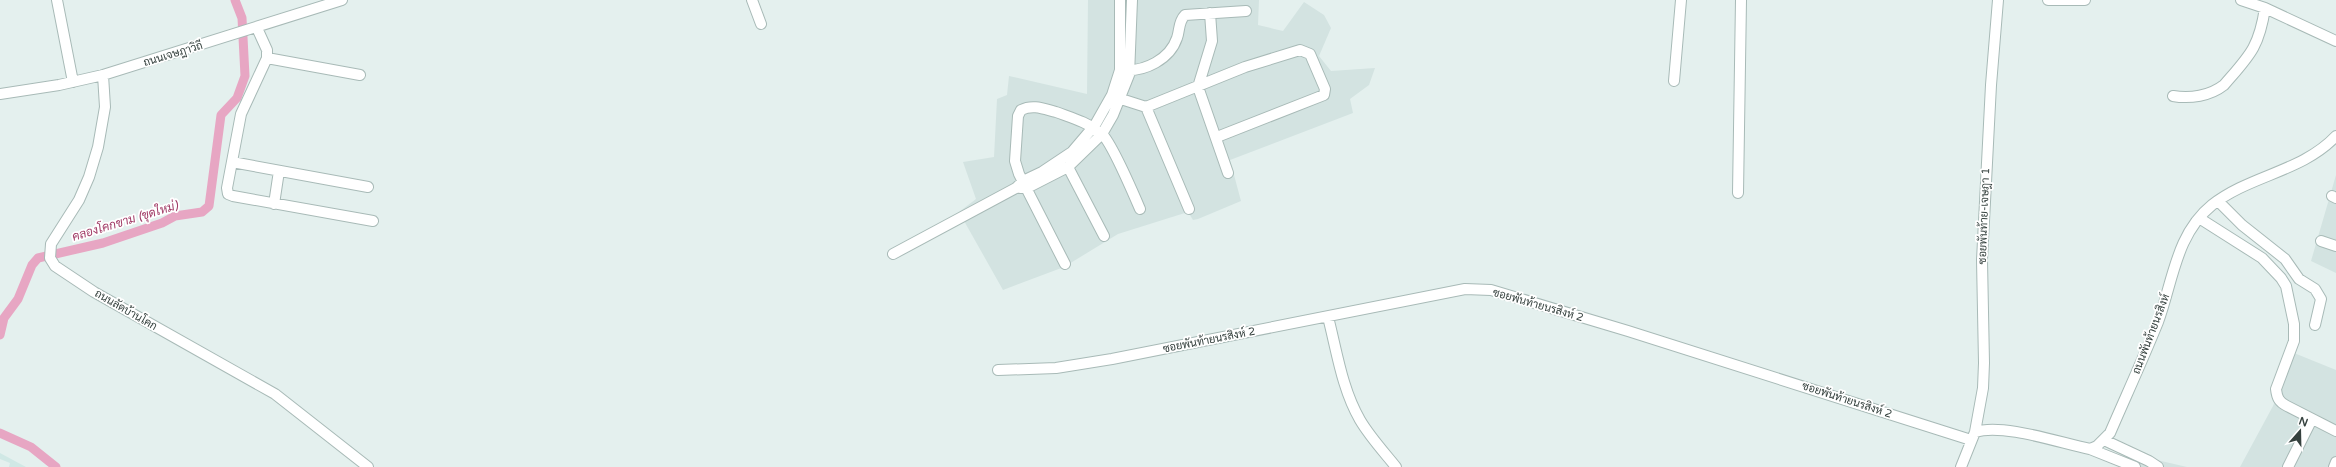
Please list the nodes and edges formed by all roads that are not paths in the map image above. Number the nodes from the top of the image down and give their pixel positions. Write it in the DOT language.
graph roads {
  1 [pos="57,0"];
  2 [pos="342,0"];
  3 [pos="752,0"];
  4 [pos="1120,0"];
  5 [pos="1132,0"];
  6 [pos="1681,0"];
  7 [pos="1741,0"];
  8 [pos="1998,0"];
  9 [pos="2048,0"];
  10 [pos="2084,0"];
  11 [pos="2240,0"];
  12 [pos="2265,8"];
  13 [pos="1246,11"];
  14 [pos="1210,13"];
  15 [pos="761,24"];
  16 [pos="258,28"];
  17 [pos="2336,41"];
  18 [pos="267,58"];
  19 [pos="1125,71"];
  20 [pos="103,75"];
  21 [pos="360,75"];
  22 [pos="1674,81"];
  23 [pos="73,82"];
  24 [pos="1198,87"];
  25 [pos="0,94"];
  26 [pos="2173,96"];
  27 [pos="1121,99"];
  28 [pos="1146,107"];
  29 [pos="1093,128"];
  30 [pos="1102,134"];
  31 [pos="2336,136"];
  32 [pos="1217,137"];
  33 [pos="2331,148"];
  34 [pos="232,162"];
  35 [pos="1068,167"];
  36 [pos="279,171"];
  37 [pos="1228,173"];
  38 [pos="1022,186"];
  39 [pos="368,187"];
  40 [pos="1738,193"];
  41 [pos="2218,201"];
  42 [pos="274,204"];
  43 [pos="1140,209"];
  44 [pos="1189,209"];
  45 [pos="2199,218"];
  46 [pos="373,221"];
  47 [pos="1104,236"];
  48 [pos="2320,241"];
  49 [pos="2336,246"];
  50 [pos="893,254"];
  51 [pos="1065,264"];
  52 [pos="1328,317"];
  53 [pos="2315,325"];
  54 [pos="998,370"];
  55 [pos="2312,419"];
  56 [pos="2335,429"];
  57 [pos="1973,436"];
  58 [pos="2104,440"];
  59 [pos="2090,449"];
  60 [pos="2336,462"];
  61 [pos="2149,464"];
  62 [pos="368,467"];
  63 [pos="1396,467"];
  64 [pos="1961,467"];
  65 [pos="2135,467"];
  66 [pos="2158,467"];
  67 [pos="2288,467"];
  68 [pos="2334,467"];
  1 -- 23 [label="street"];
  2 -- 16 [label="street, ถนนเจษฎาวิถี"];
  3 -- 15 [label="street"];
  4 -- 19 [label="street"];
  5 -- 19 [label="street"];
  6 -- 22 [label="street"];
  7 -- 40 [label="street"];
  8 -- 57 [label="street, ซอยพันท้าย-เจษฎา 1"];
  9 -- 10 [label="street"];
  11 -- 12 [label="street"];
  12 -- 17 [label="street"];
  12 -- 26 [label="street"];
  13 -- 14 [label="street"];
  14 -- 19 [label="street"];
  14 -- 24 [label="street"];
  16 -- 18 [label="street"];
  16 -- 20 [label="street, ถนนเจษฎาวิถี"];
  18 -- 21 [label="street"];
  18 -- 34 [label="street"];
  19 -- 27 [label="street"];
  19 -- 29 [label="street"];
  20 -- 23 [label="street, ถนนเจษฎาวิถี"];
  20 -- 62 [label="street, ถนนลัดบ้านโคก"];
  23 -- 25 [label="street, ถนนเจษฎาวิถี"];
  24 -- 28 [label="street"];
  24 -- 32 [label="street"];
  24 -- 32 [label="street"];
  27 -- 28 [label="street"];
  27 -- 30 [label="street"];
  28 -- 44 [label="street"];
  29 -- 30 [label="street"];
  29 -- 38 [label="street"];
  29 -- 38 [label="street"];
  30 -- 35 [label="street"];
  30 -- 43 [label="street"];
  31 -- 33 [label="street, ถนนพันท้ายนรสิงห์"];
  32 -- 37 [label="street"];
  33 -- 41 [label="street, ถนนพันท้ายนรสิงห์"];
  34 -- 36 [label="street"];
  34 -- 42 [label="street"];
  35 -- 38 [label="street"];
  35 -- 47 [label="street"];
  36 -- 39 [label="street"];
  36 -- 42 [label="street"];
  38 -- 50 [label="street"];
  38 -- 51 [label="street"];
  41 -- 45 [label="street, ถนนพันท้ายนรสิงห์"];
  41 -- 53 [label="street"];
  42 -- 46 [label="street"];
  45 -- 55 [label="street"];
  45 -- 58 [label="street, ถนนพันท้ายนรสิงห์"];
  48 -- 49 [label="street"];
  52 -- 54 [label="street, ซอยพันท้ายนรสิงห์ 2"];
  52 -- 57 [label="street, ซอยพันท้ายนรสิงห์ 2"];
  52 -- 63 [label="street"];
  55 -- 56 [label="street"];
  55 -- 67 [label="street"];
  57 -- 59 [label="street"];
  57 -- 64 [label="street"];
  58 -- 59 [label="street, ถนนพันท้ายนรสิงห์"];
  58 -- 61 [label="street"];
  59 -- 65 [label="street"];
  60 -- 68 [label="street"];
  61 -- 66 [label="street"];
}
